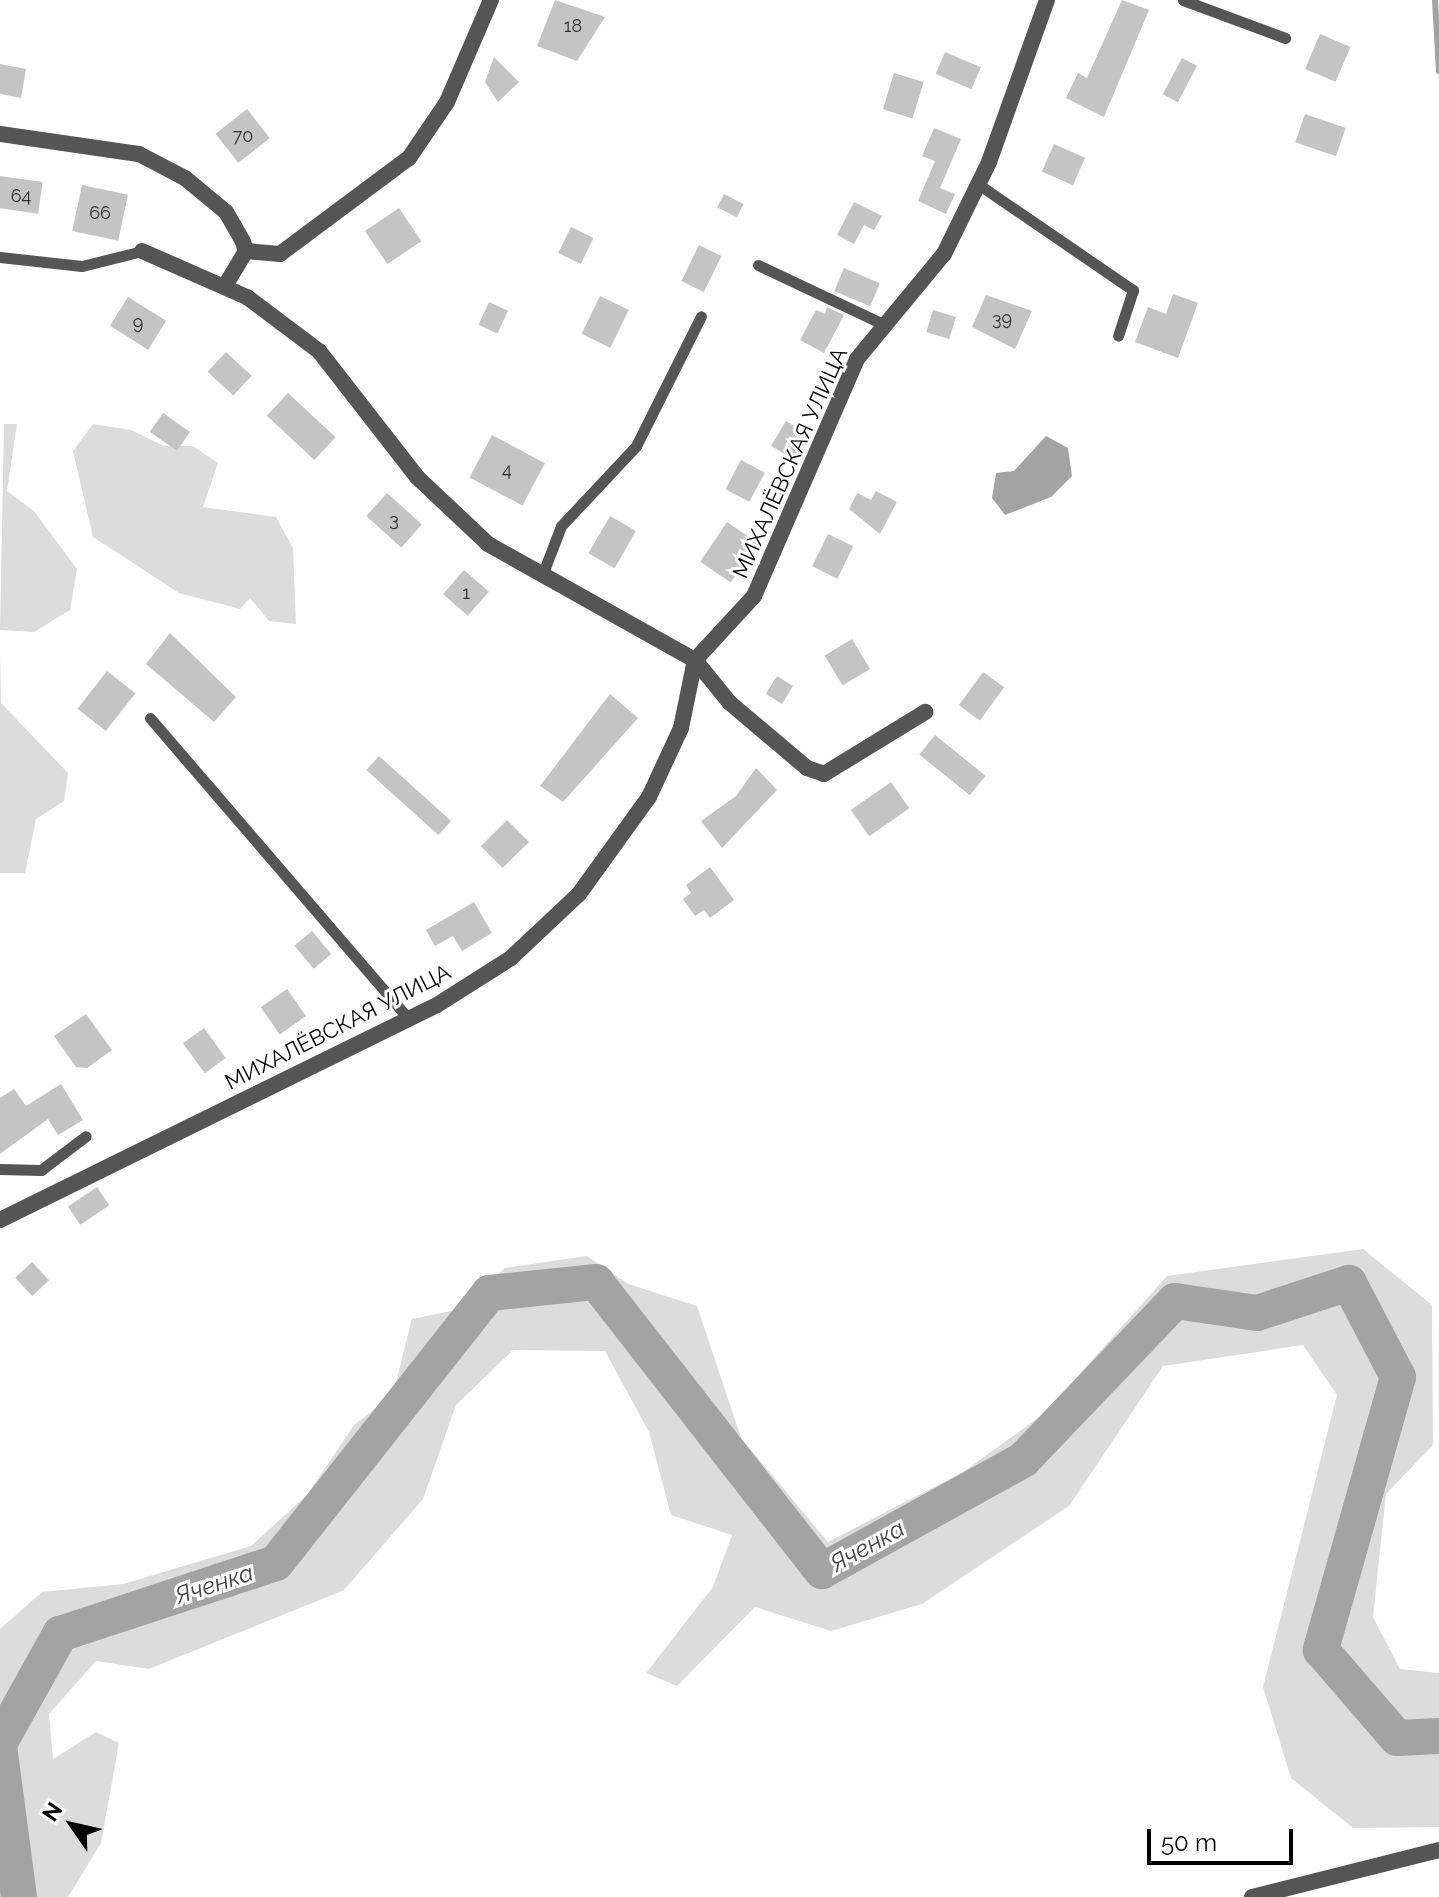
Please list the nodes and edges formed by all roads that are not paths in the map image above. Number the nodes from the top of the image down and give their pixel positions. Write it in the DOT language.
graph roads {
  1 [pos="491,0"];
  2 [pos="1047,0"];
  3 [pos="1183,0"];
  4 [pos="1285,38"];
  5 [pos="0,134"];
  6 [pos="978,184"];
  7 [pos="142,251"];
  8 [pos="246,251"];
  9 [pos="0,257"];
  10 [pos="758,265"];
  11 [pos="225,286"];
  12 [pos="701,316"];
  13 [pos="885,325"];
  14 [pos="1118,336"];
  15 [pos="543,573"];
  16 [pos="695,660"];
  17 [pos="925,712"];
  18 [pos="150,718"];
  19 [pos="409,1019"];
  20 [pos="86,1136"];
  21 [pos="0,1169"];
  22 [pos="0,1220"];
  23 [pos="1439,1850"];
  24 [pos="1281,1891"];
  25 [pos="1252,1897"];
  1 -- 8 [label="street"];
  2 -- 6 [label="street, МИХАЛЁВСКАЯ УЛИЦА"];
  3 -- 4 [label="lane"];
  5 -- 8 [label="street"];
  6 -- 13 [label="street, МИХАЛЁВСКАЯ УЛИЦА"];
  6 -- 14 [label="lane"];
  7 -- 9 [label="lane"];
  7 -- 11 [label="street"];
  8 -- 11 [label="street"];
  10 -- 13 [label="lane"];
  11 -- 15 [label="street"];
  12 -- 15 [label="lane"];
  13 -- 16 [label="street, МИХАЛЁВСКАЯ УЛИЦА"];
  15 -- 16 [label="street"];
  16 -- 17 [label="street"];
  16 -- 19 [label="street, МИХАЛЁВСКАЯ УЛИЦА"];
  18 -- 19 [label="lane"];
  19 -- 22 [label="street, МИХАЛЁВСКАЯ УЛИЦА"];
  20 -- 21 [label="lane"];
  23 -- 24 [label="street"];
  24 -- 25 [label="street"];
}
